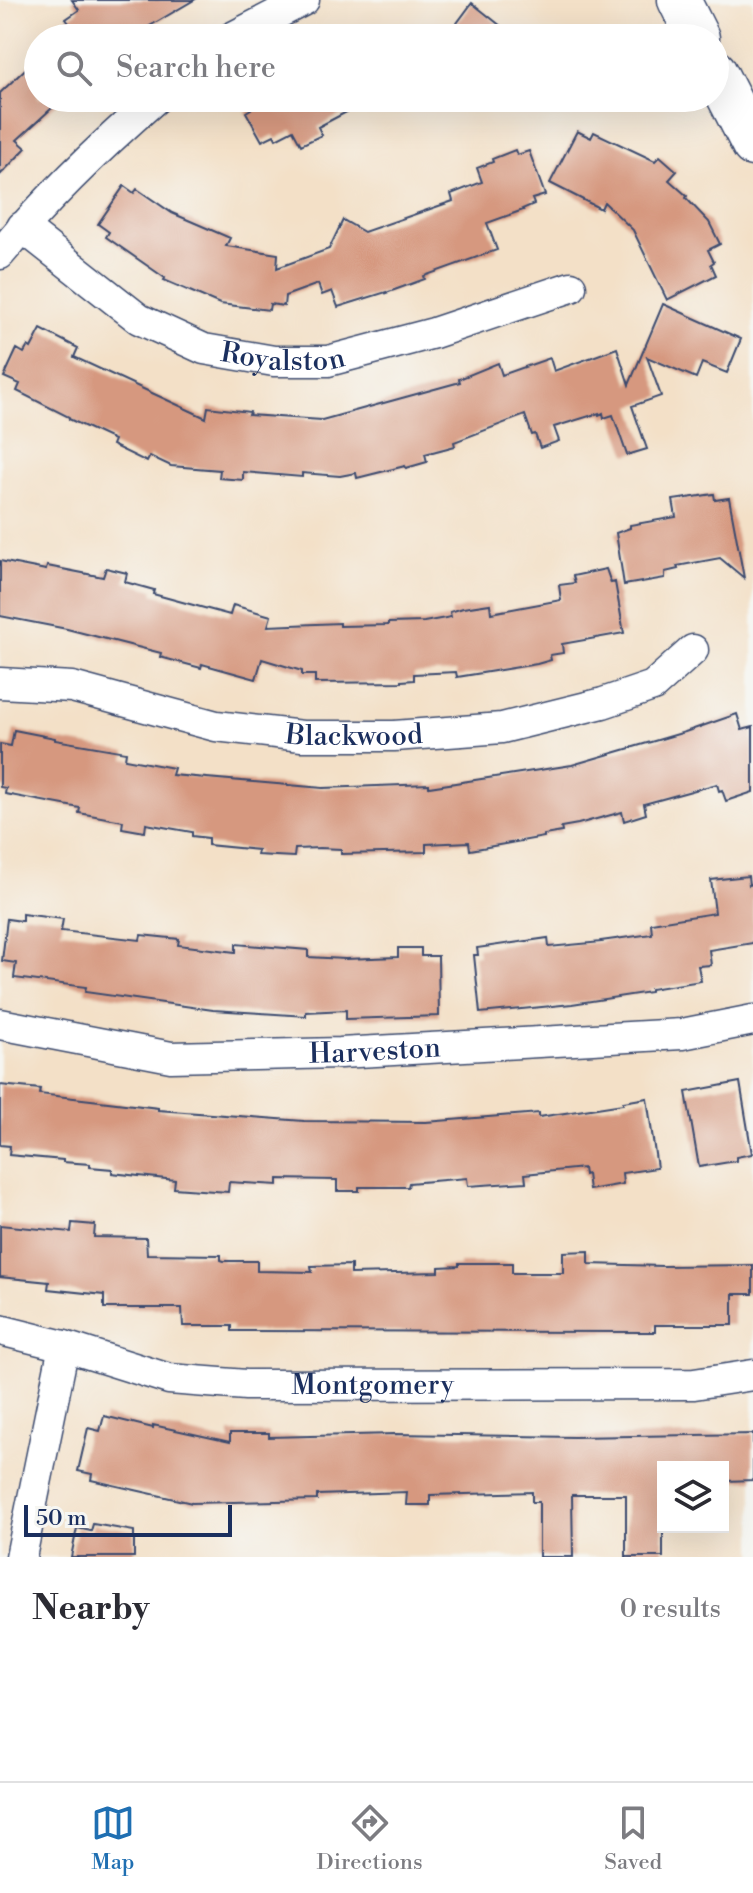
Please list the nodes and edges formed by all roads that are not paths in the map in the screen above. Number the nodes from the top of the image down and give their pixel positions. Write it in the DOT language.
graph roads {
  1 [pos="304,0"];
  2 [pos="679,0"];
  3 [pos="258,24"];
  4 [pos="691,24"];
  5 [pos="729,98"];
  6 [pos="140,112"];
  7 [pos="753,145"];
  8 [pos="22,227"];
  9 [pos="0,254"];
  10 [pos="571,287"];
  11 [pos="693,650"];
  12 [pos="0,683"];
  13 [pos="753,1020"];
  14 [pos="0,1024"];
  15 [pos="0,1330"];
  16 [pos="64,1346"];
  17 [pos="753,1375"];
  18 [pos="21,1557"];
  1 -- 3 [label="street"];
  2 -- 4 [label="main road"];
  5 -- 7 [label="main road"];
  6 -- 8 [label="street"];
  8 -- 9 [label="street"];
  8 -- 10 [label="street, Royalston"];
  11 -- 12 [label="street, Blackwood"];
  13 -- 14 [label="street, Harveston"];
  15 -- 16 [label="street, Montgomery"];
  16 -- 17 [label="street, Montgomery"];
  16 -- 18 [label="street"];
}
